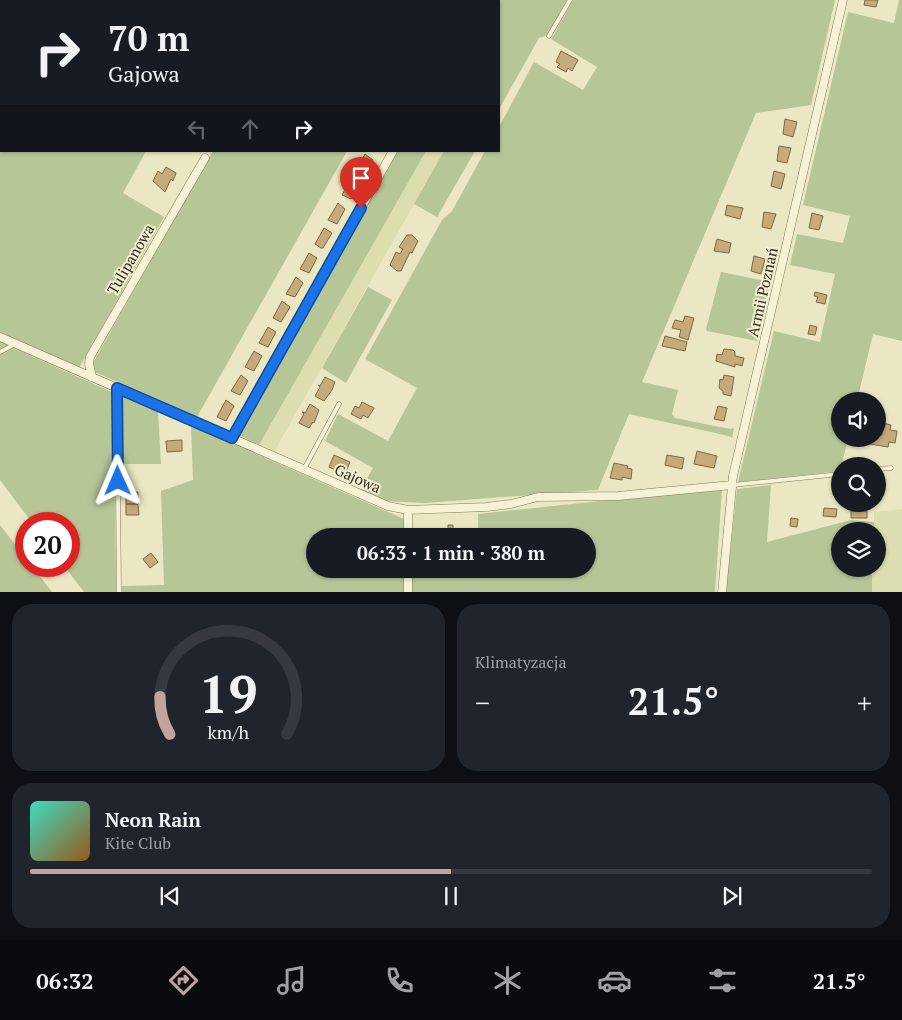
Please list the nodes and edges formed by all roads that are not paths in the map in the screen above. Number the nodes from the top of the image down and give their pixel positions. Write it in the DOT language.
graph roads {
  1 [pos="570,0"];
  2 [pos="843,0"];
  3 [pos="549,36"];
  4 [pos="393,152"];
  5 [pos="205,158"];
  6 [pos="0,337"];
  7 [pos="15,344"];
  8 [pos="0,352"];
  9 [pos="92,377"];
  10 [pos="117,388"];
  11 [pos="339,404"];
  12 [pos="232,438"];
  13 [pos="886,468"];
  14 [pos="891,468"];
  15 [pos="304,470"];
  16 [pos="831,475"];
  17 [pos="732,485"];
  18 [pos="408,510"];
  19 [pos="408,528"];
  20 [pos="408,578"];
  21 [pos="119,592"];
  22 [pos="408,592"];
  23 [pos="722,592"];
  1 -- 3 [label="lane"];
  2 -- 17 [label="street, Armii Poznań"];
  4 -- 12 [label="street"];
  5 -- 9 [label="street, Tulipanowa"];
  6 -- 7 [label="street, Gajowa"];
  7 -- 8 [label="lane"];
  7 -- 9 [label="street, Gajowa"];
  9 -- 10 [label="street, Gajowa"];
  10 -- 12 [label="street, Gajowa"];
  10 -- 21 [label="lane"];
  11 -- 15 [label="lane"];
  12 -- 15 [label="street, Gajowa"];
  13 -- 14 [label="lane"];
  15 -- 18 [label="street, Gajowa"];
  16 -- 17 [label="lane"];
  17 -- 18 [label="street, Gajowa"];
  17 -- 23 [label="street, Armii Poznań"];
  18 -- 19 [label="street"];
  20 -- 22 [label="street"];
}
